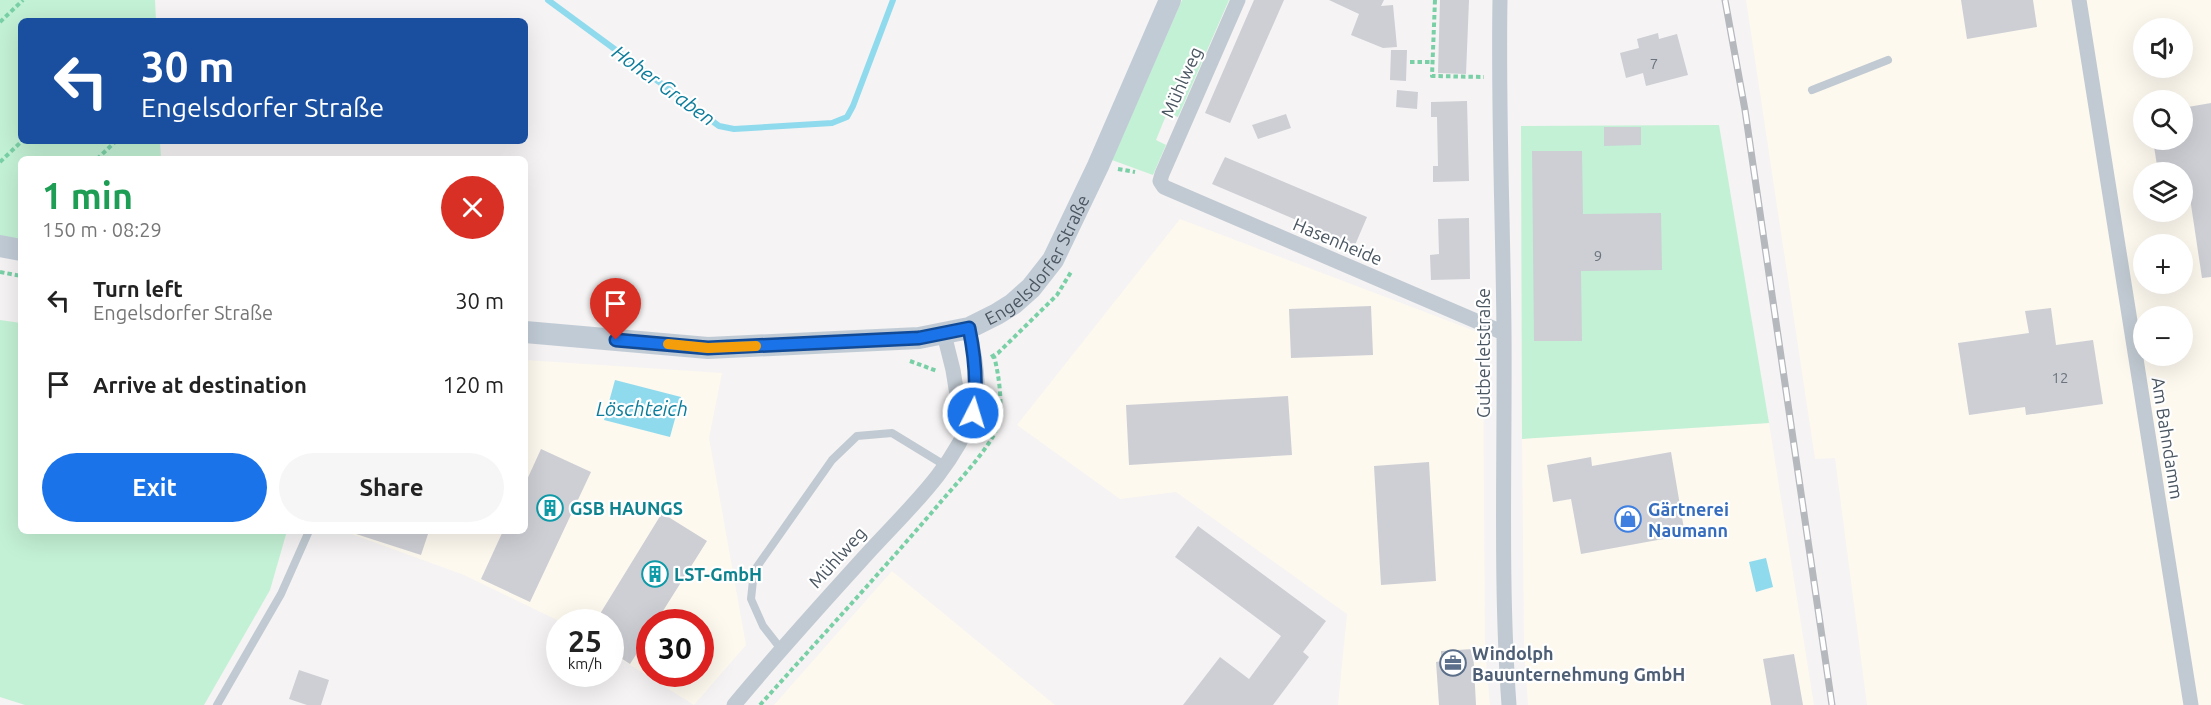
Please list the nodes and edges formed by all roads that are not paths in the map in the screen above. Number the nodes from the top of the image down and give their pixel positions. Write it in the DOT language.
graph roads {
  1 [pos="1170,0"];
  2 [pos="1238,0"];
  3 [pos="1500,0"];
  4 [pos="2079,0"];
  5 [pos="1888,60"];
  6 [pos="1812,90"];
  7 [pos="1160,181"];
  8 [pos="0,246"];
  9 [pos="18,249"];
  10 [pos="969,328"];
  11 [pos="528,332"];
  12 [pos="1504,333"];
  13 [pos="944,334"];
  14 [pos="963,432"];
  15 [pos="946,466"];
  16 [pos="308,534"];
  17 [pos="781,649"];
  18 [pos="217,705"];
  19 [pos="735,705"];
  20 [pos="1509,705"];
  21 [pos="2192,705"];
  1 -- 10 [label="main road, Engelsdorfer Straße"];
  2 -- 7 [label="street, Mühlweg"];
  3 -- 12 [label="street, Gutberletstraße"];
  4 -- 21 [label="street, Am Bahndamm"];
  5 -- 6 [label="lane"];
  7 -- 12 [label="street, Hasenheide"];
  8 -- 9 [label="main road"];
  10 -- 13 [label="main road, Engelsdorfer Straße"];
  10 -- 14 [label="street, Mühlweg"];
  11 -- 13 [label="main road, Engelsdorfer Straße"];
  12 -- 20 [label="street, Gutberletstraße"];
  13 -- 14 [label="street"];
  14 -- 15 [label="street, Mühlweg"];
  15 -- 17 [label="street, Mühlweg"];
  15 -- 17 [label="lane"];
  16 -- 18 [label="lane"];
  17 -- 19 [label="street, Mühlweg"];
}
